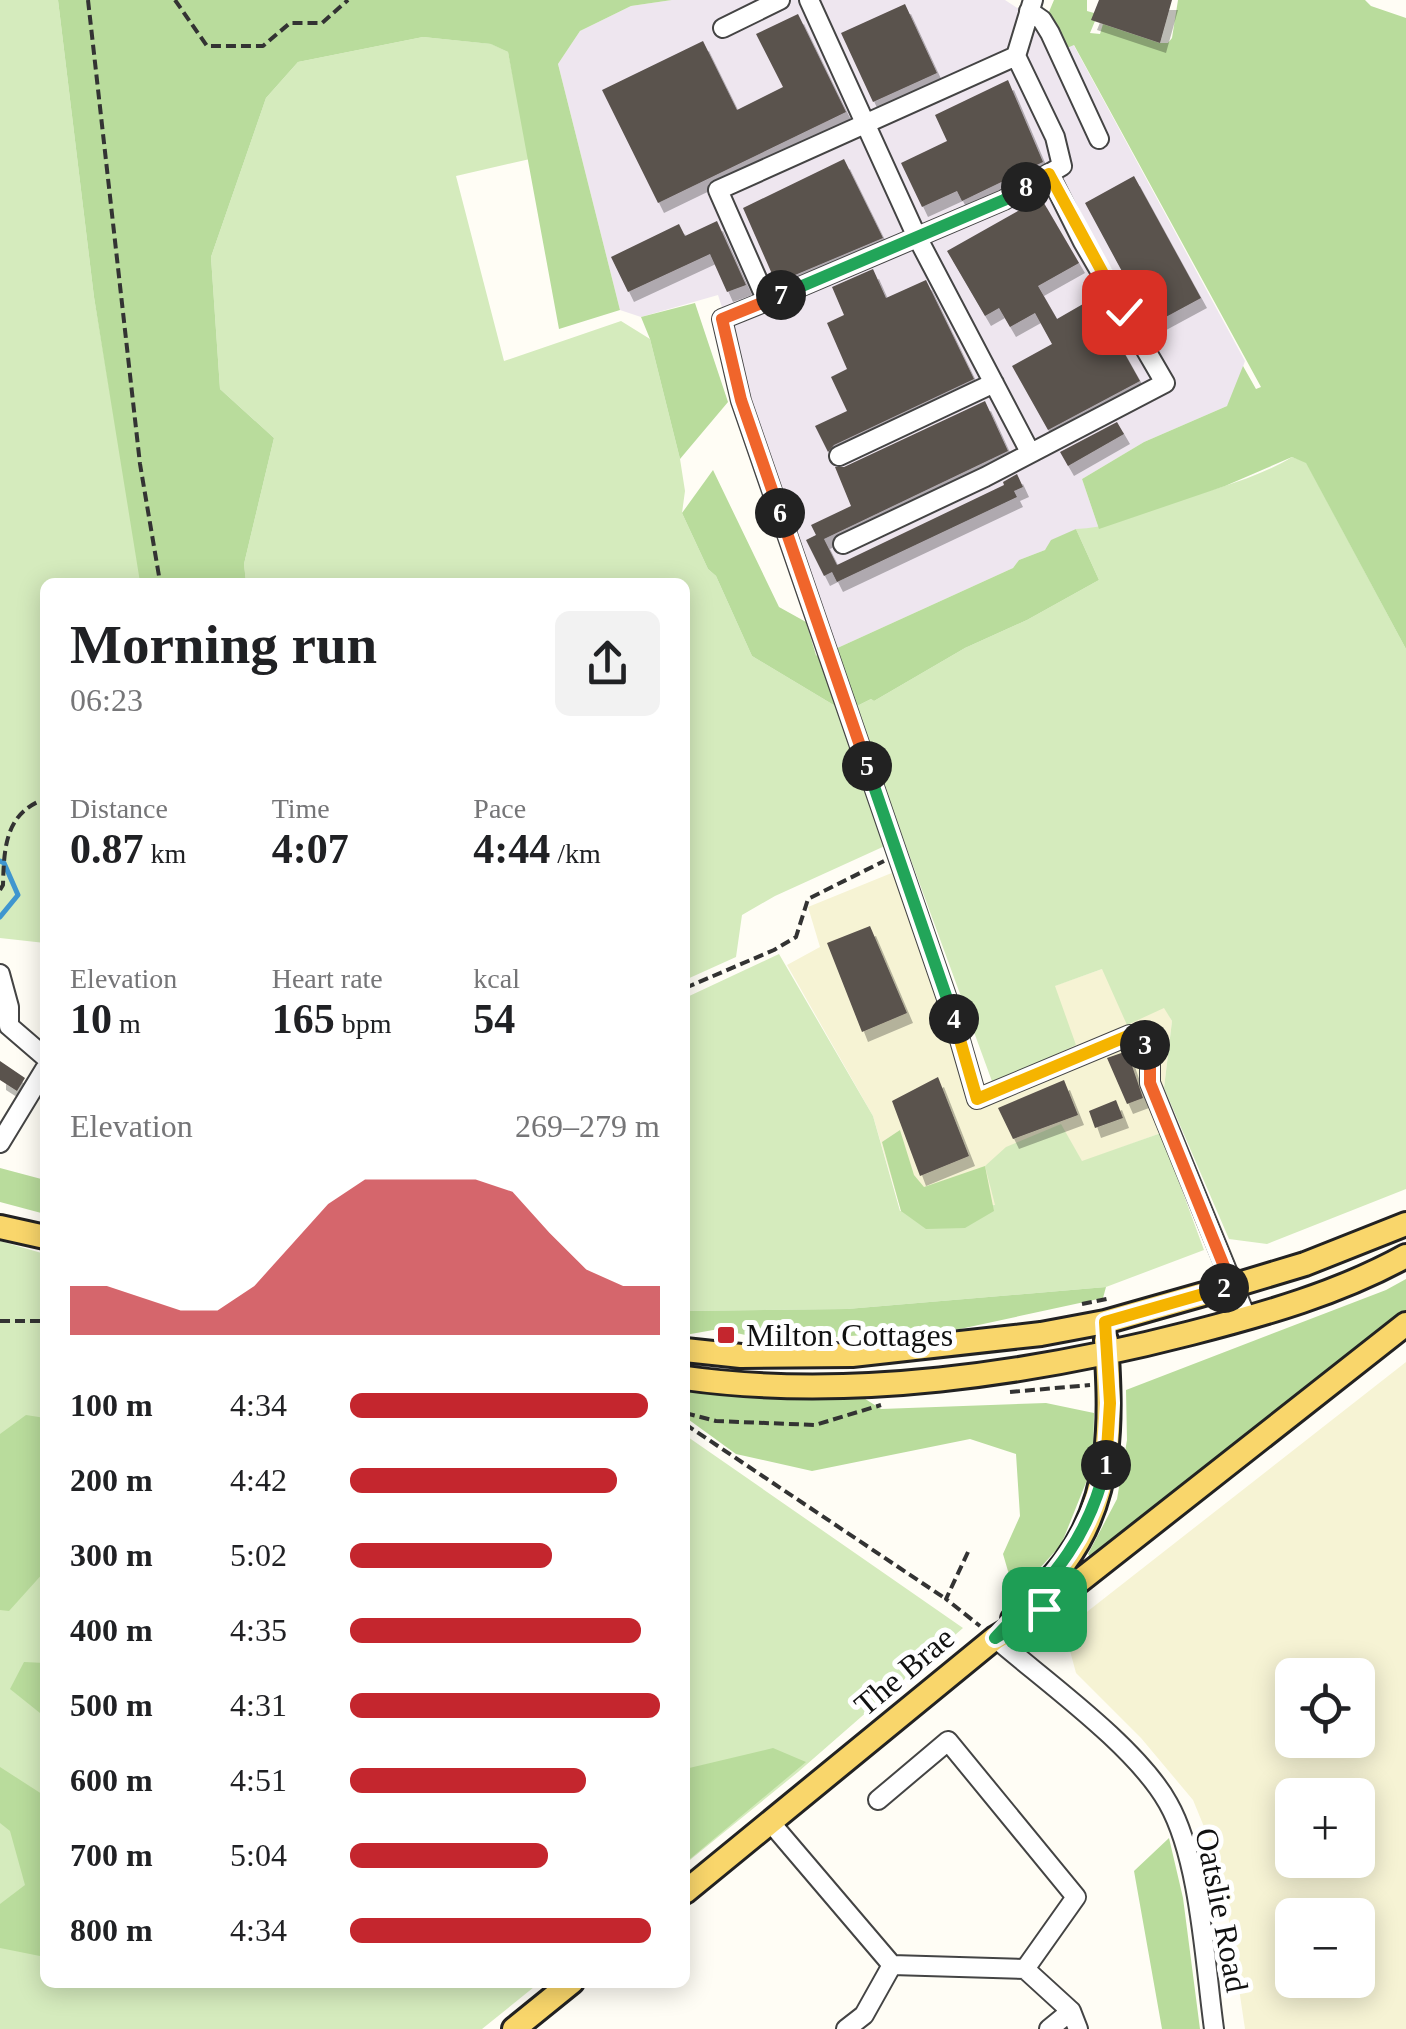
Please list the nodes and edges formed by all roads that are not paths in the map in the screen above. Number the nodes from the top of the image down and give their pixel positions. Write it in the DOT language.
graph roads {
  1 [pos="780,0"];
  2 [pos="809,0"];
  3 [pos="1031,6"];
  4 [pos="722,28"];
  5 [pos="1016,56"];
  6 [pos="866,125"];
  7 [pos="1099,139"];
  8 [pos="1049,174"];
  9 [pos="916,236"];
  10 [pos="767,301"];
  11 [pos="994,383"];
  12 [pos="1030,452"];
  13 [pos="839,456"];
  14 [pos="843,544"];
  15 [pos="0,974"];
  16 [pos="40,1053"];
  17 [pos="40,1077"];
  18 [pos="0,1143"];
  19 [pos="1406,1224"];
  20 [pos="0,1227"];
  21 [pos="40,1236"];
  22 [pos="1406,1256"];
  23 [pos="1232,1286"];
  24 [pos="1247,1319"];
  25 [pos="1105,1322"];
  26 [pos="1406,1324"];
  27 [pos="690,1351"];
  28 [pos="1107,1354"];
  29 [pos="690,1378"];
  30 [pos="995,1638"];
  31 [pos="878,1800"];
  32 [pos="772,1823"];
  33 [pos="690,1888"];
  34 [pos="892,1964"];
  35 [pos="1026,1970"];
  36 [pos="565,1988"];
  37 [pos="1075,2020"];
  38 [pos="514,2029"];
  39 [pos="846,2029"];
  40 [pos="1049,2029"];
  41 [pos="1214,2029"];
  1 -- 4 [label="street"];
  2 -- 6 [label="street"];
  3 -- 5 [label="street"];
  3 -- 7 [label="street"];
  5 -- 6 [label="street"];
  5 -- 8 [label="street"];
  6 -- 9 [label="street"];
  6 -- 10 [label="street"];
  8 -- 9 [label="street"];
  8 -- 12 [label="street"];
  9 -- 10 [label="street"];
  9 -- 11 [label="street"];
  10 -- 23 [label="street"];
  11 -- 12 [label="street"];
  11 -- 13 [label="street"];
  12 -- 14 [label="street"];
  15 -- 16 [label="street"];
  17 -- 18 [label="street"];
  19 -- 23 [label="main road"];
  20 -- 21 [label="main road"];
  22 -- 24 [label="main road"];
  23 -- 24 [label="street"];
  23 -- 25 [label="main road"];
  24 -- 28 [label="main road"];
  25 -- 27 [label="main road"];
  25 -- 28 [label="main road"];
  26 -- 30 [label="main road, The Brae"];
  28 -- 29 [label="main road"];
  28 -- 30 [label="main road"];
  30 -- 32 [label="main road, The Brae"];
  30 -- 41 [label="street, Oatslie Road"];
  31 -- 35 [label="street"];
  32 -- 33 [label="main road, The Brae"];
  32 -- 34 [label="street"];
  34 -- 35 [label="street"];
  34 -- 39 [label="street"];
  35 -- 37 [label="street"];
  36 -- 38 [label="main road"];
  37 -- 40 [label="street"];
}
